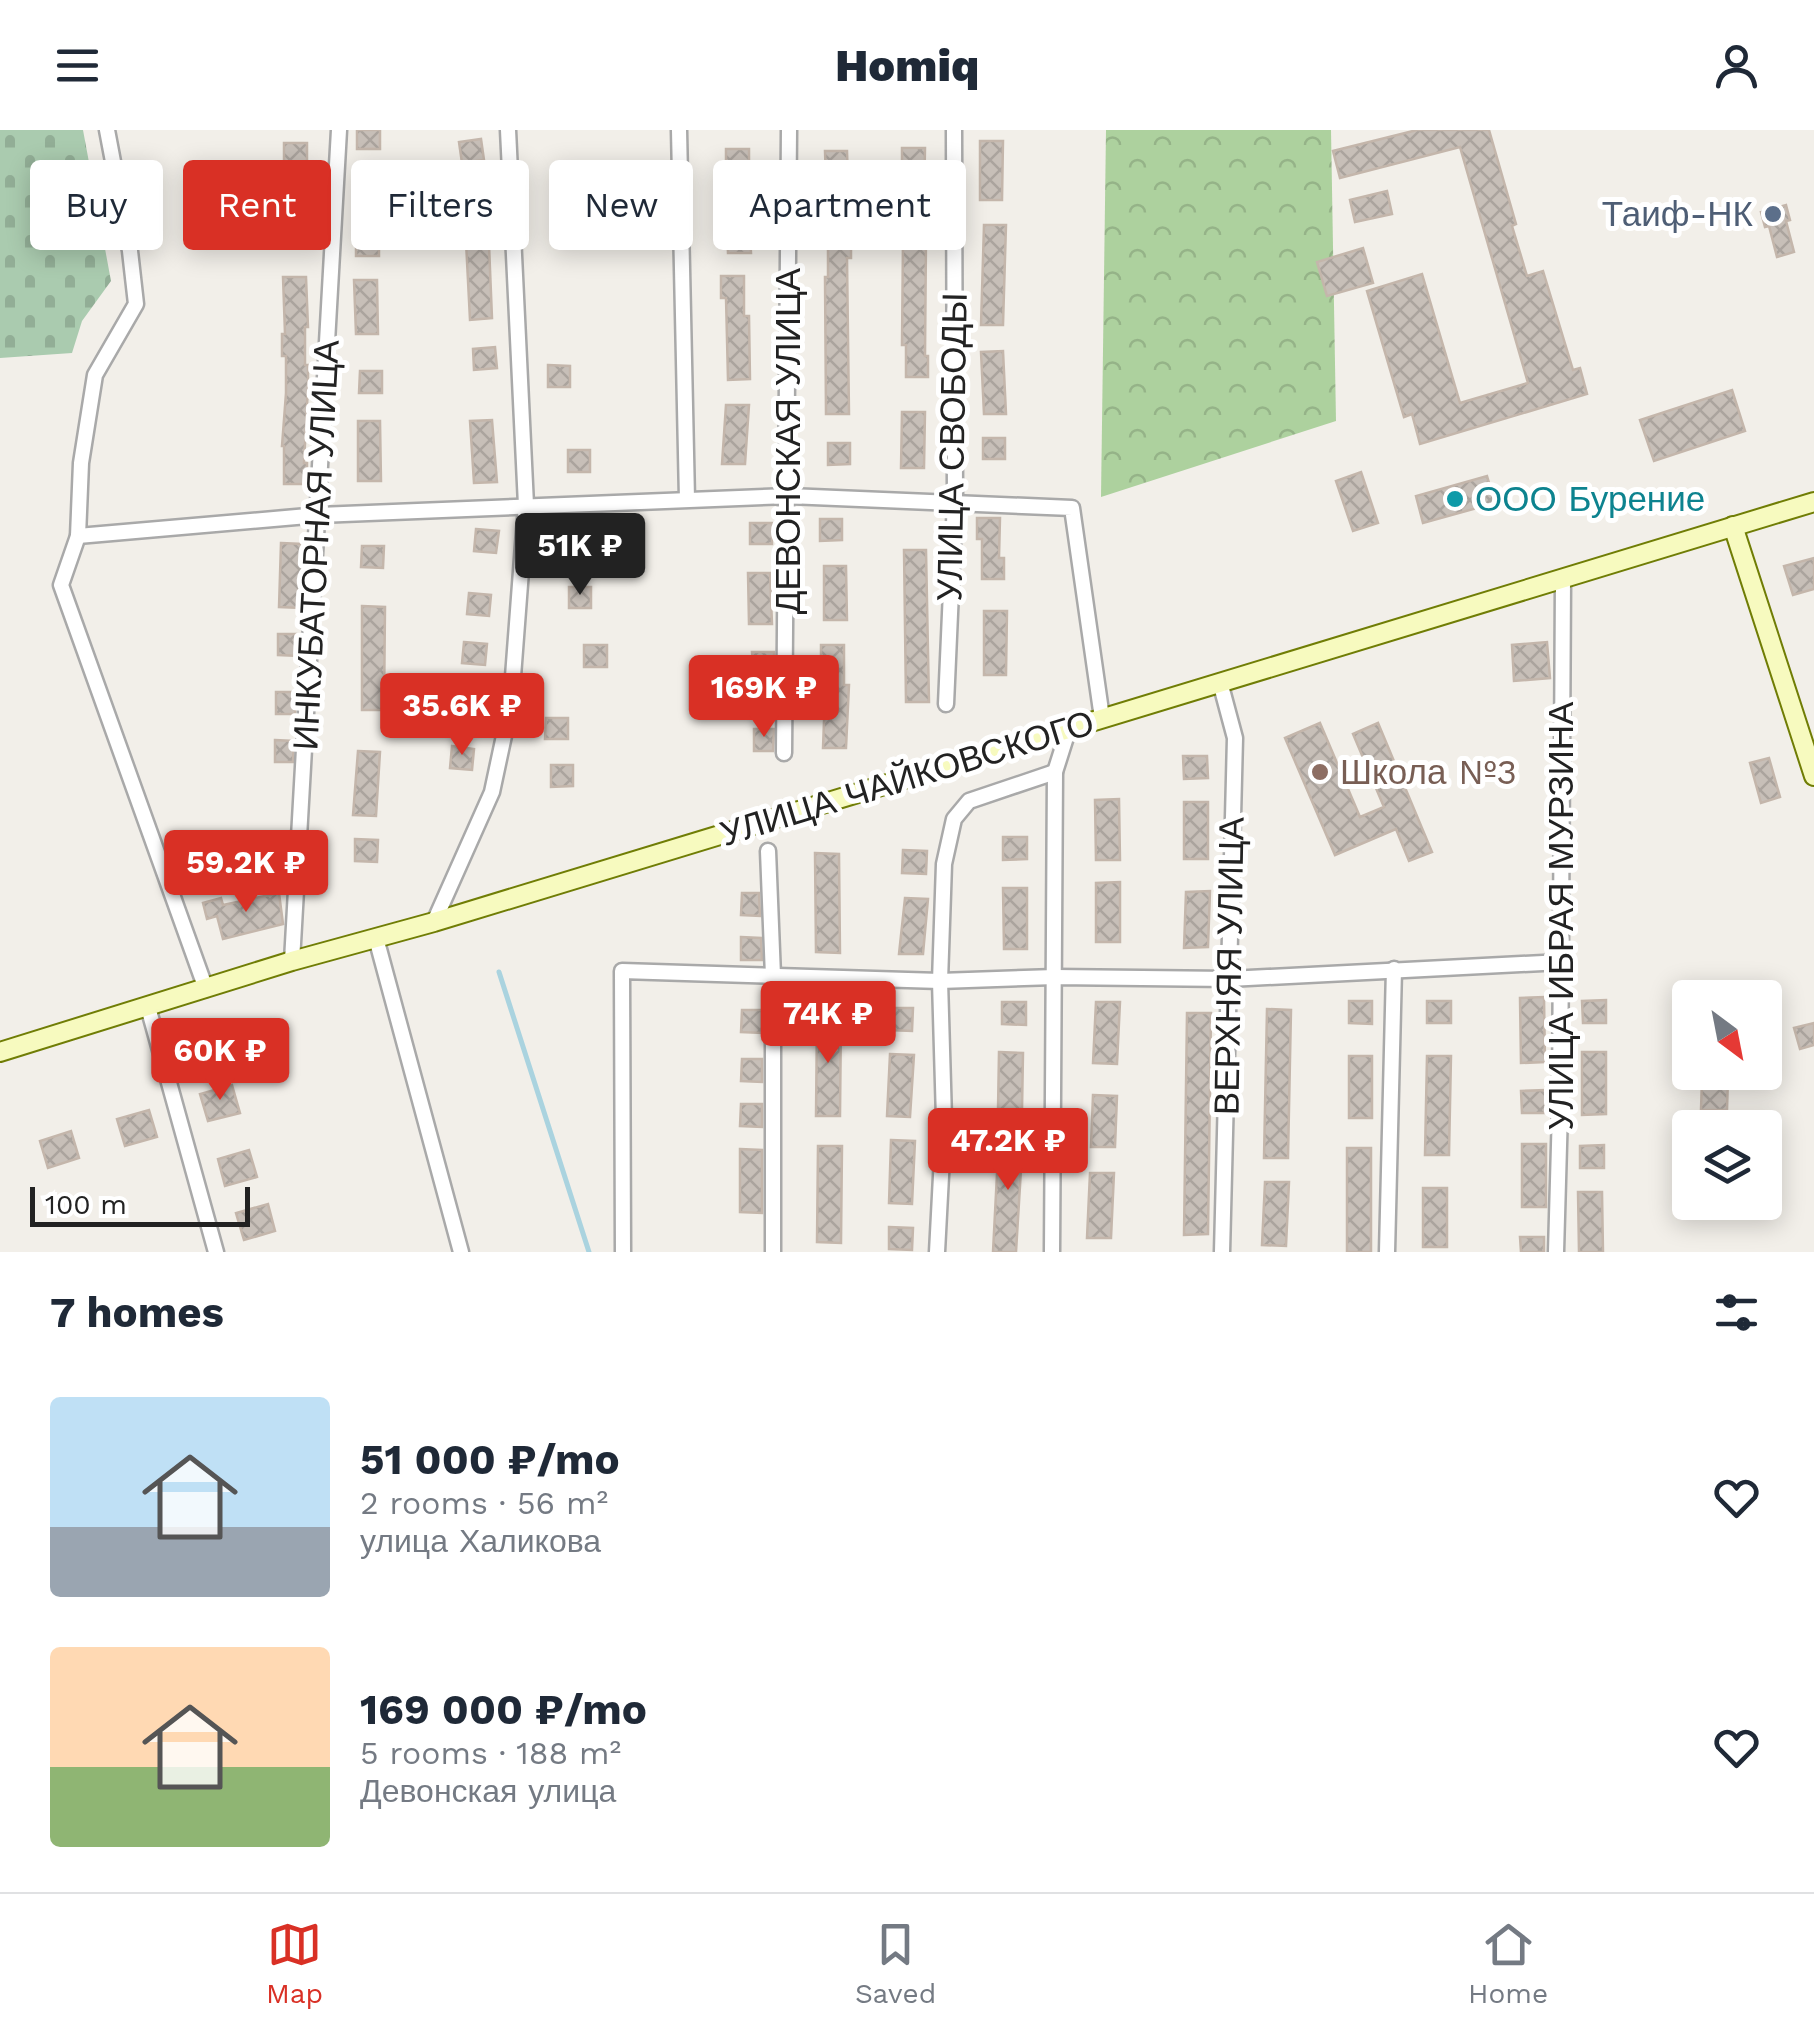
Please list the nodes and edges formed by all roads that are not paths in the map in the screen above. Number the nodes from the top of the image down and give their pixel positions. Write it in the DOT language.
graph roads {
  1 [pos="107,130"];
  2 [pos="339,130"];
  3 [pos="508,130"];
  4 [pos="679,130"];
  5 [pos="789,130"];
  6 [pos="954,130"];
  7 [pos="789,496"];
  8 [pos="688,499"];
  9 [pos="955,501"];
  10 [pos="1814,502"];
  11 [pos="526,505"];
  12 [pos="319,515"];
  13 [pos="1734,526"];
  14 [pos="78,536"];
  15 [pos="1563,580"];
  16 [pos="1220,682"];
  17 [pos="946,704"];
  18 [pos="1102,718"];
  19 [pos="1068,731"];
  20 [pos="784,752"];
  21 [pos="1054,772"];
  22 [pos="1814,776"];
  23 [pos="768,851"];
  24 [pos="434,922"];
  25 [pos="376,938"];
  26 [pos="292,961"];
  27 [pos="1562,962"];
  28 [pos="1394,969"];
  29 [pos="773,976"];
  30 [pos="1055,977"];
  31 [pos="1229,979"];
  32 [pos="940,980"];
  33 [pos="206,989"];
  34 [pos="148,1007"];
  35 [pos="0,1052"];
  36 [pos="216,1252"];
  37 [pos="461,1252"];
  38 [pos="623,1252"];
  39 [pos="773,1252"];
  40 [pos="937,1252"];
  41 [pos="1052,1252"];
  42 [pos="1222,1252"];
  43 [pos="1387,1252"];
  44 [pos="1556,1252"];
  1 -- 14 [label="street"];
  2 -- 12 [label="street, ИНКУБАТОРНАЯ УЛИЦА"];
  3 -- 11 [label="street"];
  4 -- 8 [label="street"];
  5 -- 7 [label="street, ДЕВОНСКАЯ УЛИЦА"];
  6 -- 9 [label="street, УЛИЦА СВОБОДЫ"];
  7 -- 8 [label="street"];
  7 -- 9 [label="street"];
  7 -- 20 [label="street, ДЕВОНСКАЯ УЛИЦА"];
  8 -- 11 [label="street"];
  9 -- 17 [label="street, УЛИЦА СВОБОДЫ"];
  9 -- 18 [label="street"];
  10 -- 13 [label="main road, УЛИЦА ЧАЙКОВСКОГО"];
  11 -- 12 [label="street"];
  11 -- 24 [label="street"];
  12 -- 14 [label="street"];
  12 -- 26 [label="street, ИНКУБАТОРНАЯ УЛИЦА"];
  13 -- 15 [label="main road, УЛИЦА ЧАЙКОВСКОГО"];
  13 -- 22 [label="main road"];
  14 -- 33 [label="street"];
  15 -- 16 [label="main road, УЛИЦА ЧАЙКОВСКОГО"];
  15 -- 27 [label="street, УЛИЦА ИБРАЯ МУРЗИНА"];
  16 -- 18 [label="main road, УЛИЦА ЧАЙКОВСКОГО"];
  16 -- 31 [label="street, ВЕРХНЯЯ УЛИЦА"];
  18 -- 19 [label="main road, УЛИЦА ЧАЙКОВСКОГО"];
  19 -- 21 [label="street"];
  19 -- 24 [label="main road, УЛИЦА ЧАЙКОВСКОГО"];
  21 -- 30 [label="street"];
  21 -- 32 [label="street"];
  23 -- 29 [label="street"];
  24 -- 25 [label="main road, УЛИЦА ЧАЙКОВСКОГО"];
  25 -- 26 [label="main road, УЛИЦА ЧАЙКОВСКОГО"];
  25 -- 37 [label="street"];
  26 -- 33 [label="main road, УЛИЦА ЧАЙКОВСКОГО"];
  27 -- 28 [label="street"];
  27 -- 44 [label="street, УЛИЦА ИБРАЯ МУРЗИНА"];
  28 -- 31 [label="street"];
  28 -- 43 [label="street"];
  29 -- 32 [label="street"];
  29 -- 38 [label="street"];
  29 -- 39 [label="street"];
  30 -- 31 [label="street"];
  30 -- 32 [label="street"];
  30 -- 41 [label="street"];
  31 -- 42 [label="street, ВЕРХНЯЯ УЛИЦА"];
  32 -- 40 [label="street"];
  33 -- 34 [label="main road, УЛИЦА ЧАЙКОВСКОГО"];
  34 -- 35 [label="main road, УЛИЦА ЧАЙКОВСКОГО"];
  34 -- 36 [label="street"];
}
